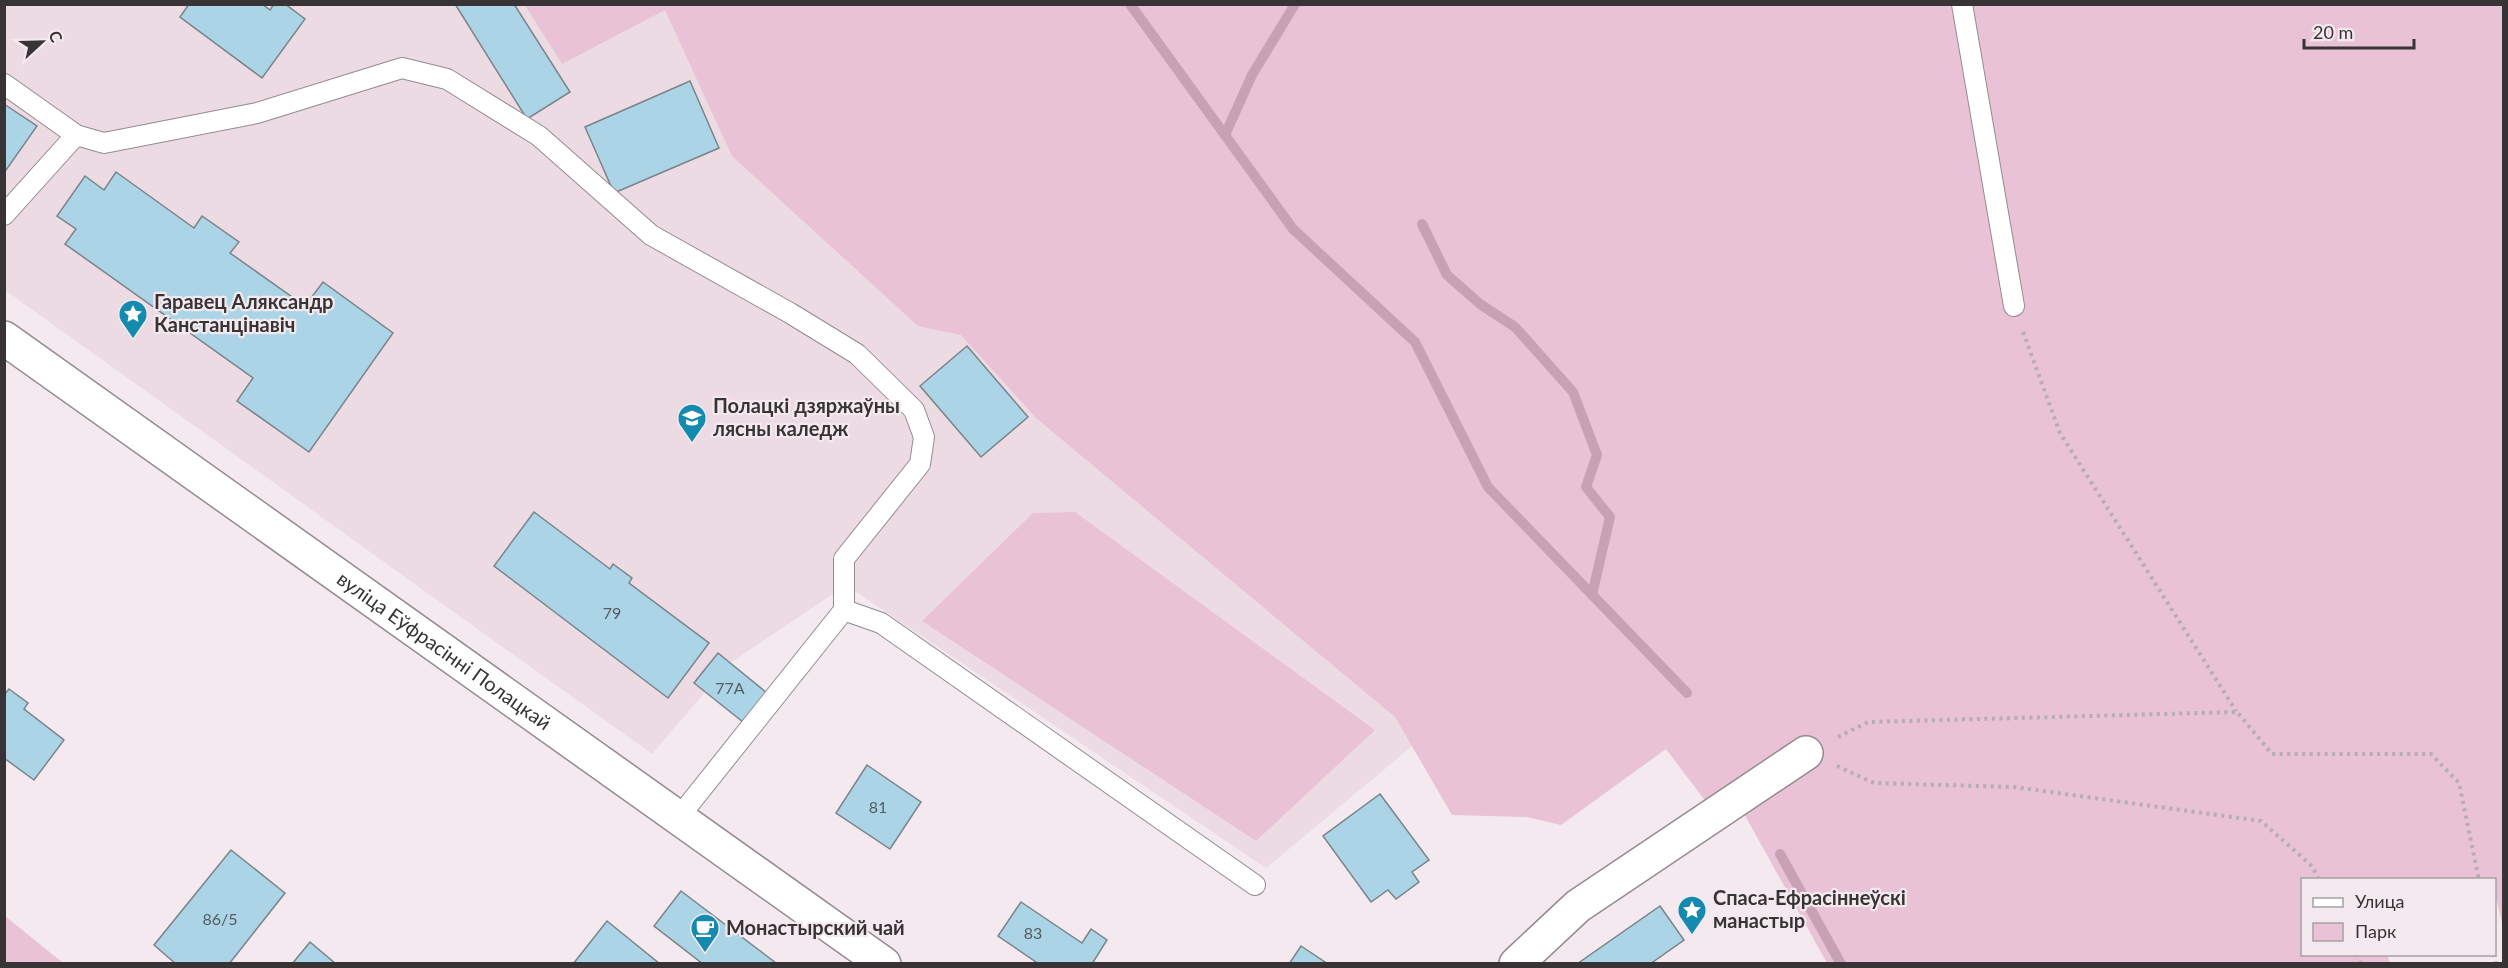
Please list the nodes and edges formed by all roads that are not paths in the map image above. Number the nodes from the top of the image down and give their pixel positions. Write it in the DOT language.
graph roads {
  1 [pos="1962,4"];
  2 [pos="4,84"];
  3 [pos="76,135"];
  4 [pos="4,215"];
  5 [pos="2014,306"];
  6 [pos="4,338"];
  7 [pos="844,610"];
  8 [pos="1806,753"];
  9 [pos="679,818"];
  10 [pos="1255,885"];
  11 [pos="884,963"];
  12 [pos="1516,963"];
  1 -- 5 [label="lane"];
  2 -- 3 [label="lane"];
  3 -- 4 [label="lane"];
  3 -- 7 [label="lane"];
  6 -- 9 [label="street, вуліца Еўфрасінні Полацкай"];
  7 -- 9 [label="lane"];
  7 -- 10 [label="lane"];
  8 -- 12 [label="street"];
  9 -- 11 [label="street, вуліца Еўфрасінні Полацкай"];
}
